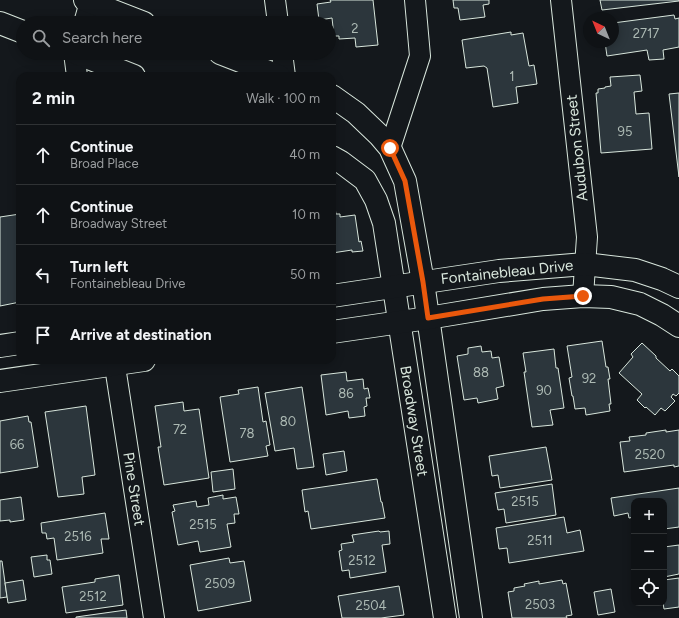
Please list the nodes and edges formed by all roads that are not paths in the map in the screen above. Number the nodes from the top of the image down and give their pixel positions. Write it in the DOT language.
graph roads {
  1 [pos="275,0"];
  2 [pos="415,0"];
  3 [pos="561,0"];
  4 [pos="88,1"];
  5 [pos="85,16"];
  6 [pos="126,16"];
  7 [pos="277,16"];
  8 [pos="0,23"];
  9 [pos="16,29"];
  10 [pos="76,60"];
  11 [pos="93,60"];
  12 [pos="238,60"];
  13 [pos="283,60"];
  14 [pos="77,72"];
  15 [pos="124,72"];
  16 [pos="269,72"];
  17 [pos="284,72"];
  18 [pos="336,99"];
  19 [pos="390,148"];
  20 [pos="336,159"];
  21 [pos="585,264"];
  22 [pos="423,282"];
  23 [pos="393,286"];
  24 [pos="679,287"];
  25 [pos="336,295"];
  26 [pos="583,296"];
  27 [pos="428,318"];
  28 [pos="399,322"];
  29 [pos="679,326"];
  30 [pos="336,331"];
  31 [pos="16,344"];
  32 [pos="0,346"];
  33 [pos="103,364"];
  34 [pos="115,364"];
  35 [pos="0,381"];
  36 [pos="154,618"];
  37 [pos="445,618"];
  38 [pos="471,618"];
  1 -- 7 [label="street"];
  2 -- 19 [label="street"];
  3 -- 21 [label="street, Audubon Street"];
  4 -- 5 [label="street"];
  4 -- 6 [label="street"];
  8 -- 9 [label="street"];
  10 -- 14 [label="street"];
  11 -- 15 [label="street"];
  12 -- 16 [label="street"];
  13 -- 17 [label="street"];
  18 -- 19 [label="street, Broadway Street"];
  19 -- 22 [label="street, Broadway Street"];
  20 -- 23 [label="street, Broadway Street"];
  21 -- 22 [label="street, Fontainebleau Drive"];
  21 -- 24 [label="street, Fontainebleau Drive"];
  21 -- 26 [label="street, Audubon Street"];
  22 -- 23 [label="street, Fontainebleau Drive"];
  22 -- 27 [label="street, Broadway Street"];
  23 -- 25 [label="street, Fontainebleau Drive"];
  23 -- 28 [label="street, Broadway Street"];
  26 -- 27 [label="street, Fontainebleau Drive"];
  26 -- 29 [label="street, Fontainebleau Drive"];
  27 -- 28 [label="street, Fontainebleau Drive"];
  27 -- 38 [label="street, Broadway Street"];
  28 -- 30 [label="street, Fontainebleau Drive"];
  28 -- 37 [label="street, Broadway Street"];
  31 -- 32 [label="street"];
  33 -- 35 [label="street"];
  34 -- 36 [label="street, Pine Street"];
}
